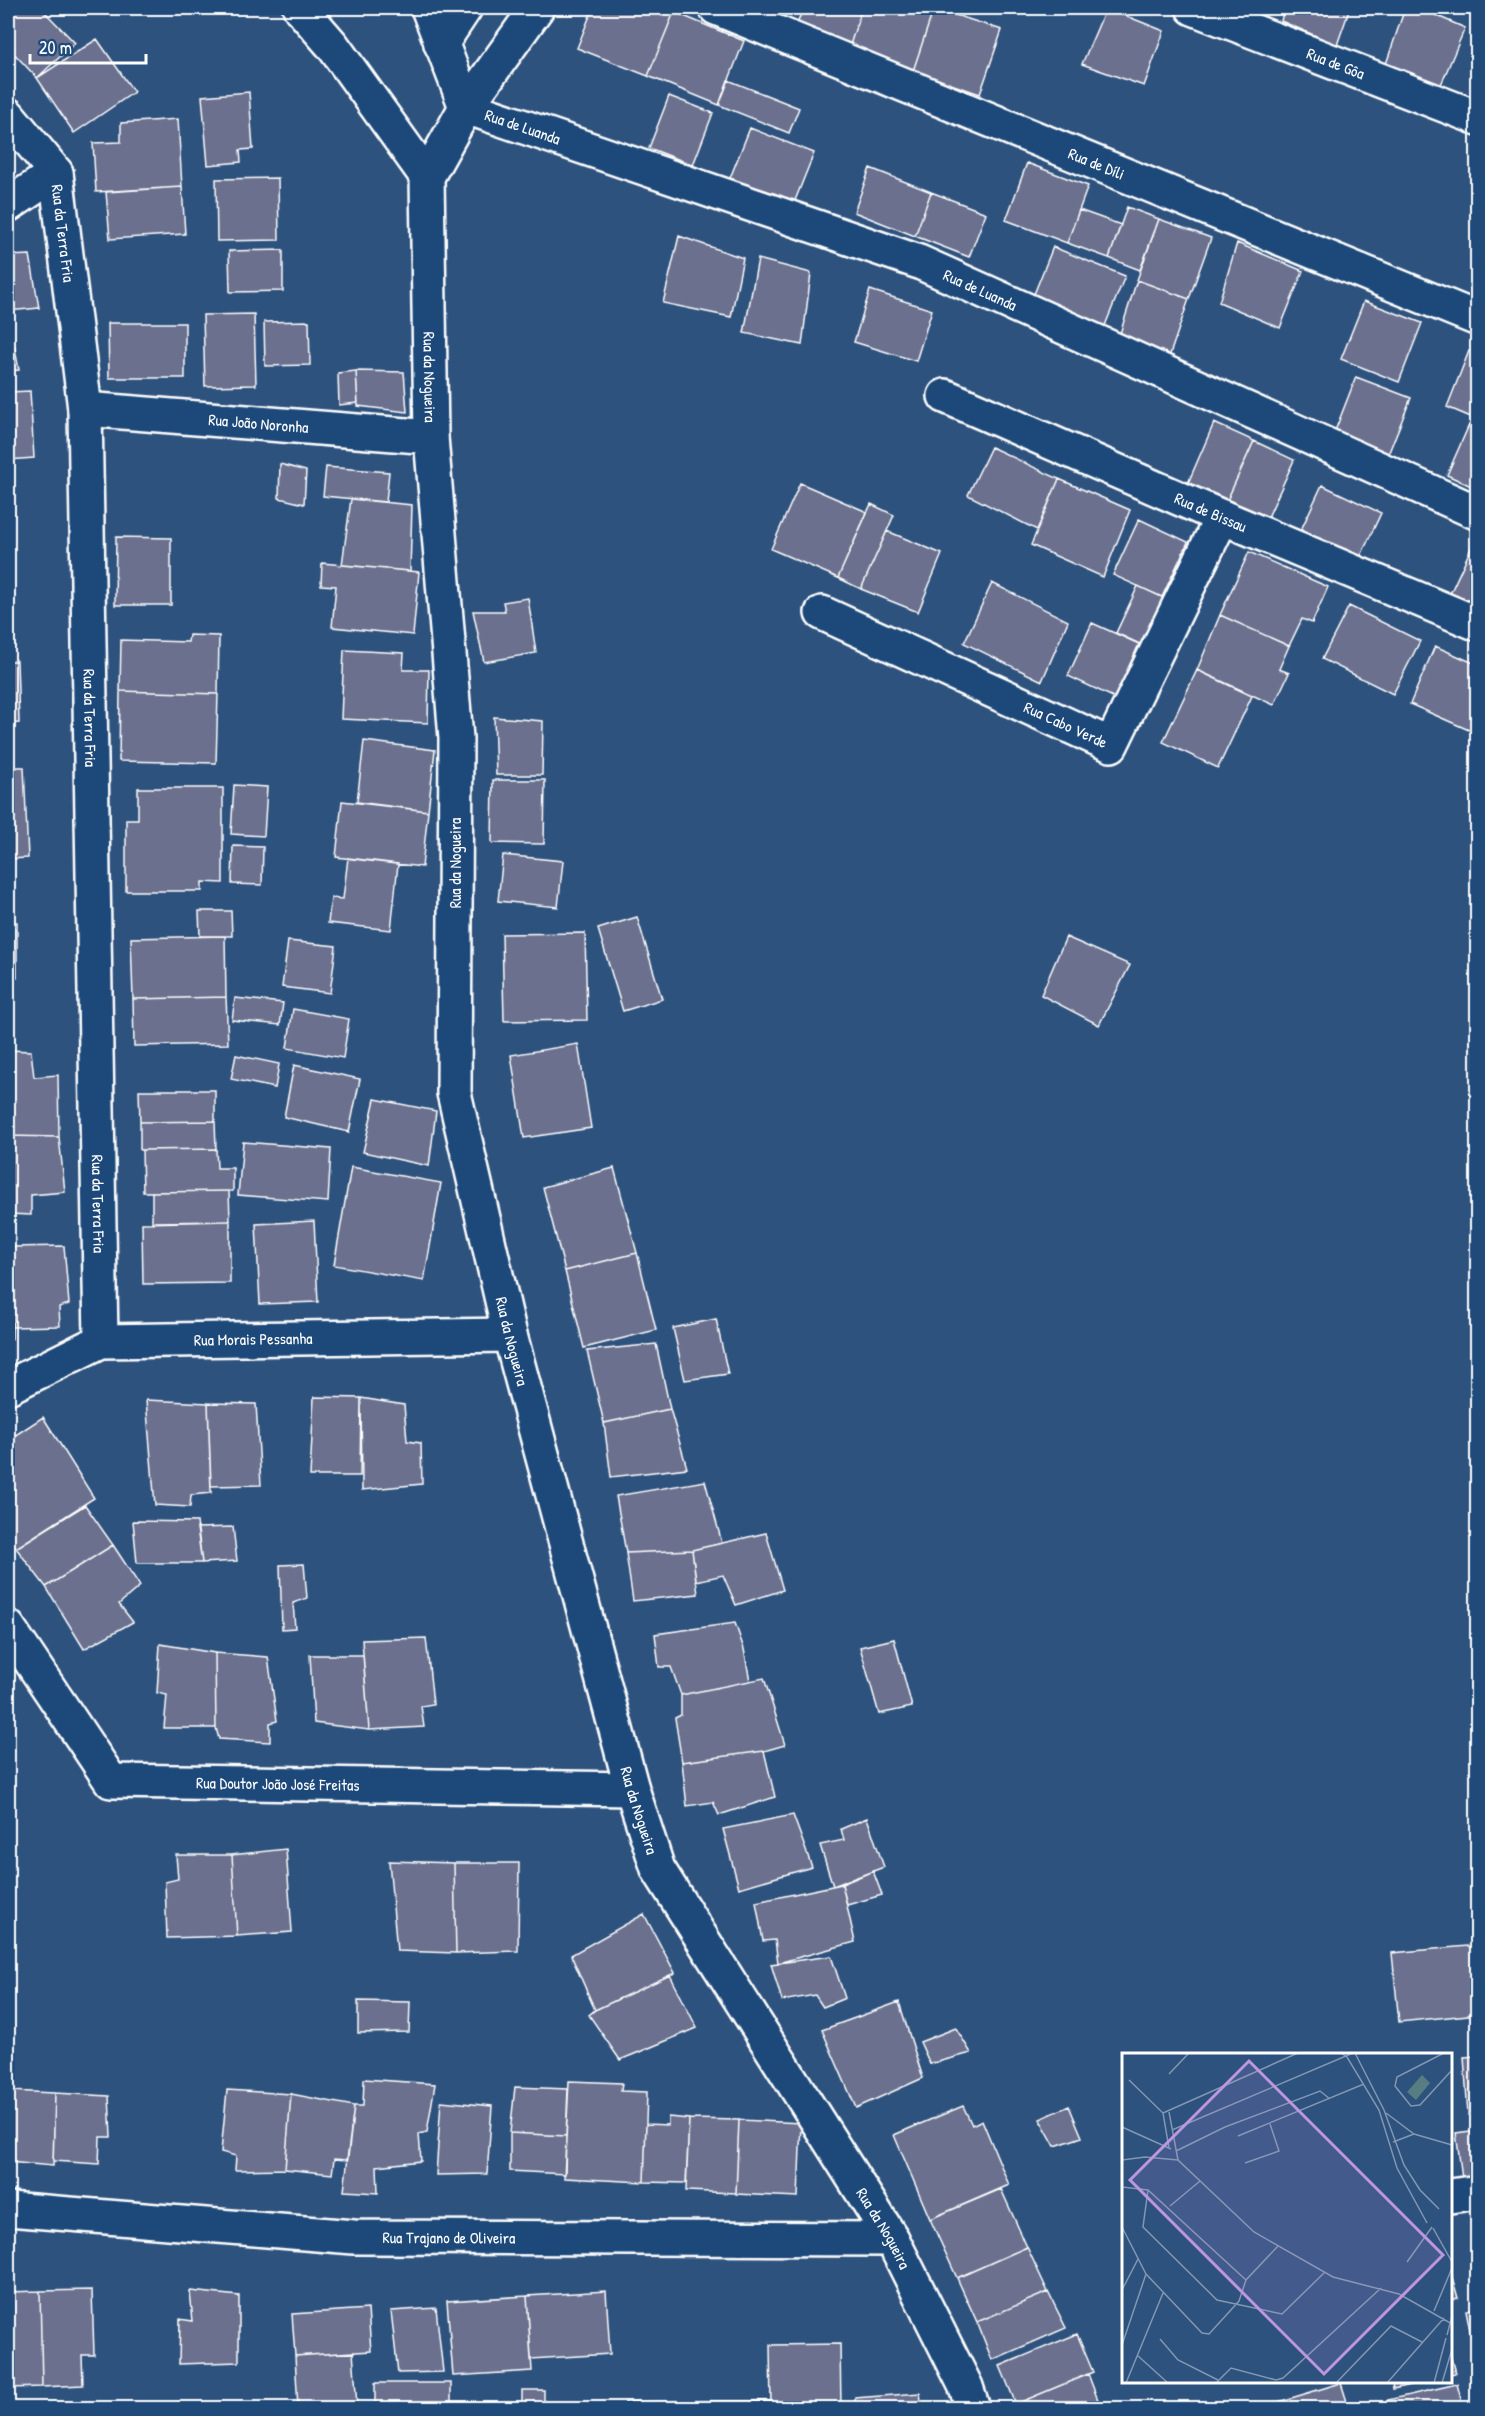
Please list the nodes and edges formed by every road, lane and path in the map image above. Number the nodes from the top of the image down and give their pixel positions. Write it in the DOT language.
graph roads {
  1 [pos="300,8"];
  2 [pos="428,8"];
  3 [pos="465,8"];
  4 [pos="537,8"];
  5 [pos="716,8"];
  6 [pos="1193,8"];
  7 [pos="441,44"];
  8 [pos="466,107"];
  9 [pos="8,115"];
  10 [pos="1478,118"];
  11 [pos="56,173"];
  12 [pos="427,177"];
  13 [pos="8,205"];
  14 [pos="1478,319"];
  15 [pos="945,396"];
  16 [pos="84,409"];
  17 [pos="431,437"];
  18 [pos="1478,513"];
  19 [pos="1222,517"];
  20 [pos="822,613"];
  21 [pos="1478,624"];
  22 [pos="510,1335"];
  23 [pos="100,1341"];
  24 [pos="8,1388"];
  25 [pos="8,1627"];
  26 [pos="632,1789"];
  27 [pos="1478,2192"];
  28 [pos="1452,2196"];
  29 [pos="8,2209"];
  30 [pos="892,2239"];
  31 [pos="973,2409"];
  1 -- 12 [label="street"];
  2 -- 7 [label="street"];
  3 -- 7 [label="street"];
  4 -- 8 [label="street"];
  5 -- 14 [label="street, Rua de Díli"];
  6 -- 10 [label="street, Rua de Gôa"];
  7 -- 8 [label="street"];
  8 -- 12 [label="street"];
  8 -- 18 [label="street, Rua de Luanda"];
  9 -- 11 [label="street, Rua da Terra Fria"];
  11 -- 13 [label="street"];
  11 -- 16 [label="street, Rua da Terra Fria"];
  12 -- 17 [label="street, Rua da Nogueira"];
  15 -- 19 [label="street, Rua de Bissau"];
  16 -- 17 [label="street, Rua João Noronha"];
  16 -- 23 [label="street, Rua da Terra Fria"];
  17 -- 22 [label="street, Rua da Nogueira"];
  19 -- 20 [label="street, Rua Cabo Verde"];
  19 -- 21 [label="street, Rua de Bissau"];
  22 -- 23 [label="street, Rua Morais Pessanha"];
  22 -- 26 [label="street, Rua da Nogueira"];
  23 -- 24 [label="street, Rua Morais Pessanha"];
  25 -- 26 [label="street, Rua Doutor João José Freitas"];
  26 -- 30 [label="street, Rua da Nogueira"];
  27 -- 28 [label="street"];
  29 -- 30 [label="street, Rua Trajano de Oliveira"];
  30 -- 31 [label="street, Rua da Nogueira"];
}
